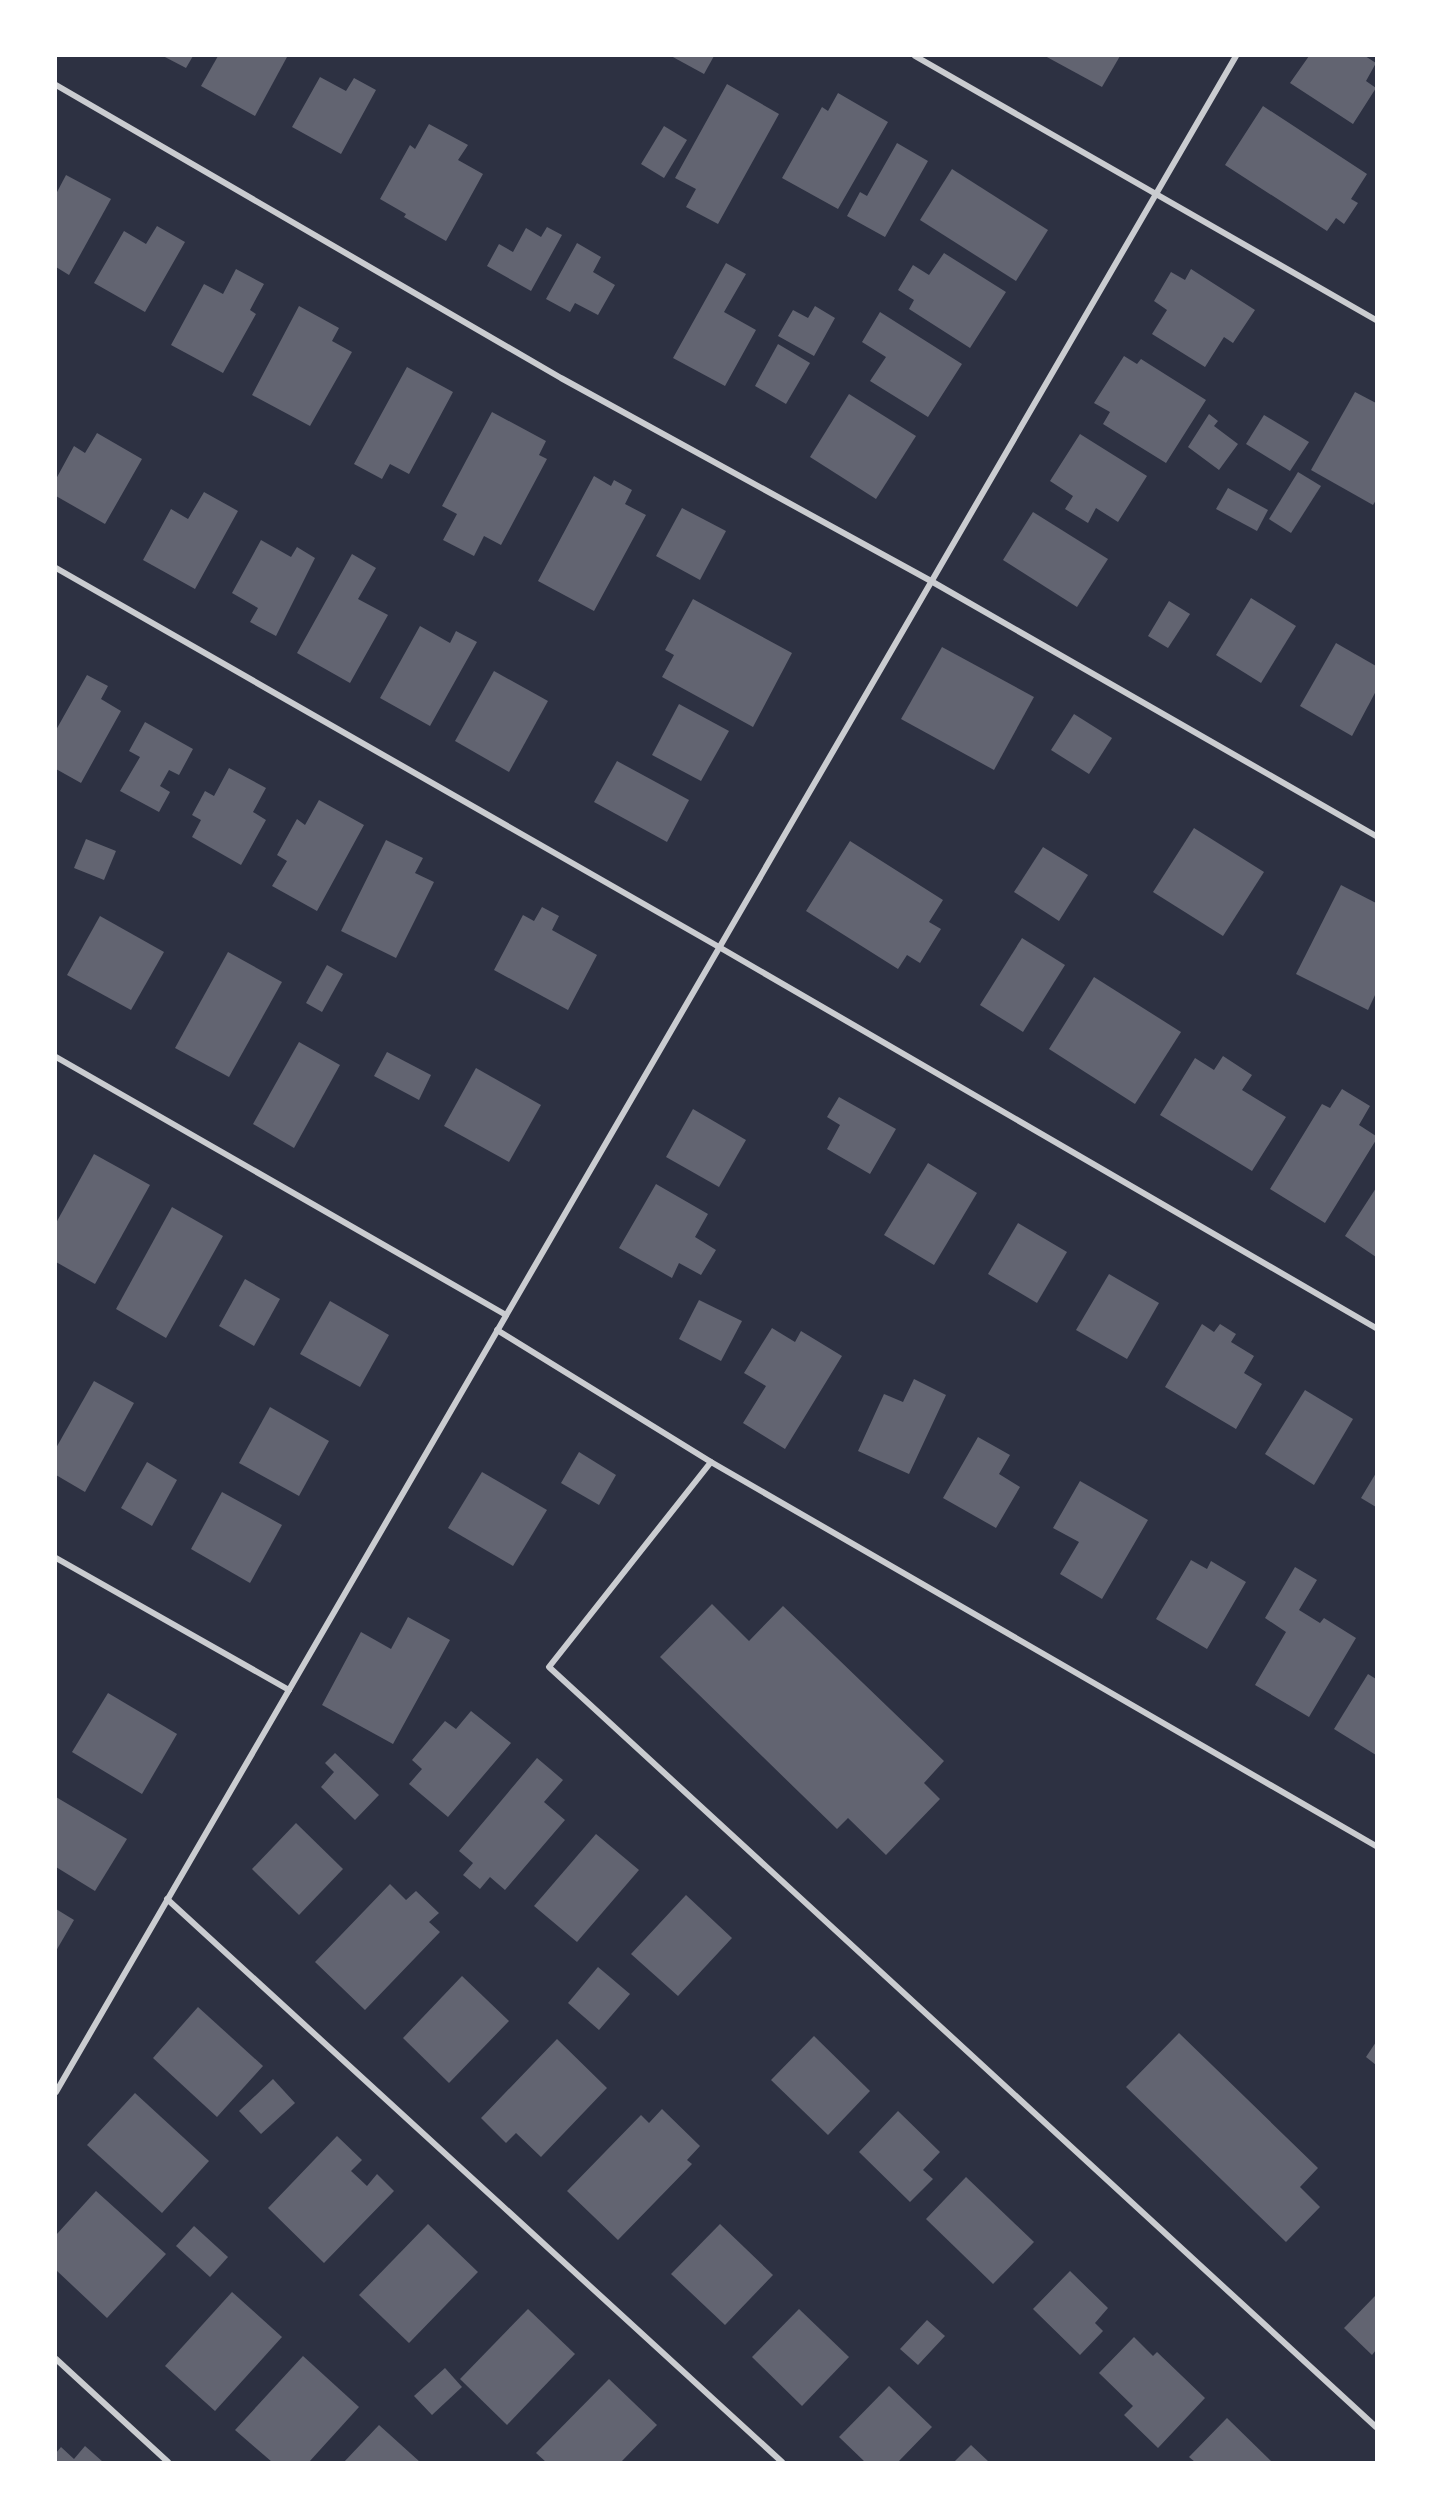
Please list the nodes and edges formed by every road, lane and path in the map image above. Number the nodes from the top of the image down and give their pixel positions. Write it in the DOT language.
graph roads {
  1 [pos="915,56"];
  2 [pos="1236,56"];
  3 [pos="56,85"];
  4 [pos="1156,193"];
  5 [pos="1377,320"];
  6 [pos="56,568"];
  7 [pos="931,581"];
  8 [pos="1377,836"];
  9 [pos="719,947"];
  10 [pos="56,1057"];
  11 [pos="506,1315"];
  12 [pos="1377,1328"];
  13 [pos="496,1330"];
  14 [pos="711,1462"];
  15 [pos="56,1558"];
  16 [pos="288,1690"];
  17 [pos="1377,1845"];
  18 [pos="167,1899"];
  19 [pos="56,2092"];
  20 [pos="56,2359"];
  21 [pos="1377,2427"];
  22 [pos="168,2463"];
  23 [pos="782,2463"];
  1 -- 4 [label="street"];
  2 -- 4 [label="street"];
  3 -- 7 [label="street"];
  4 -- 5 [label="street"];
  4 -- 7 [label="street"];
  6 -- 9 [label="street"];
  7 -- 8 [label="street"];
  7 -- 9 [label="street"];
  9 -- 11 [label="street"];
  9 -- 12 [label="street"];
  10 -- 11 [label="street"];
  11 -- 13 [label="street"];
  13 -- 14 [label="street"];
  13 -- 16 [label="street"];
  14 -- 17 [label="street"];
  14 -- 21 [label="street"];
  15 -- 16 [label="street"];
  16 -- 18 [label="street"];
  18 -- 19 [label="street"];
  18 -- 23 [label="street"];
  20 -- 22 [label="street"];
}
